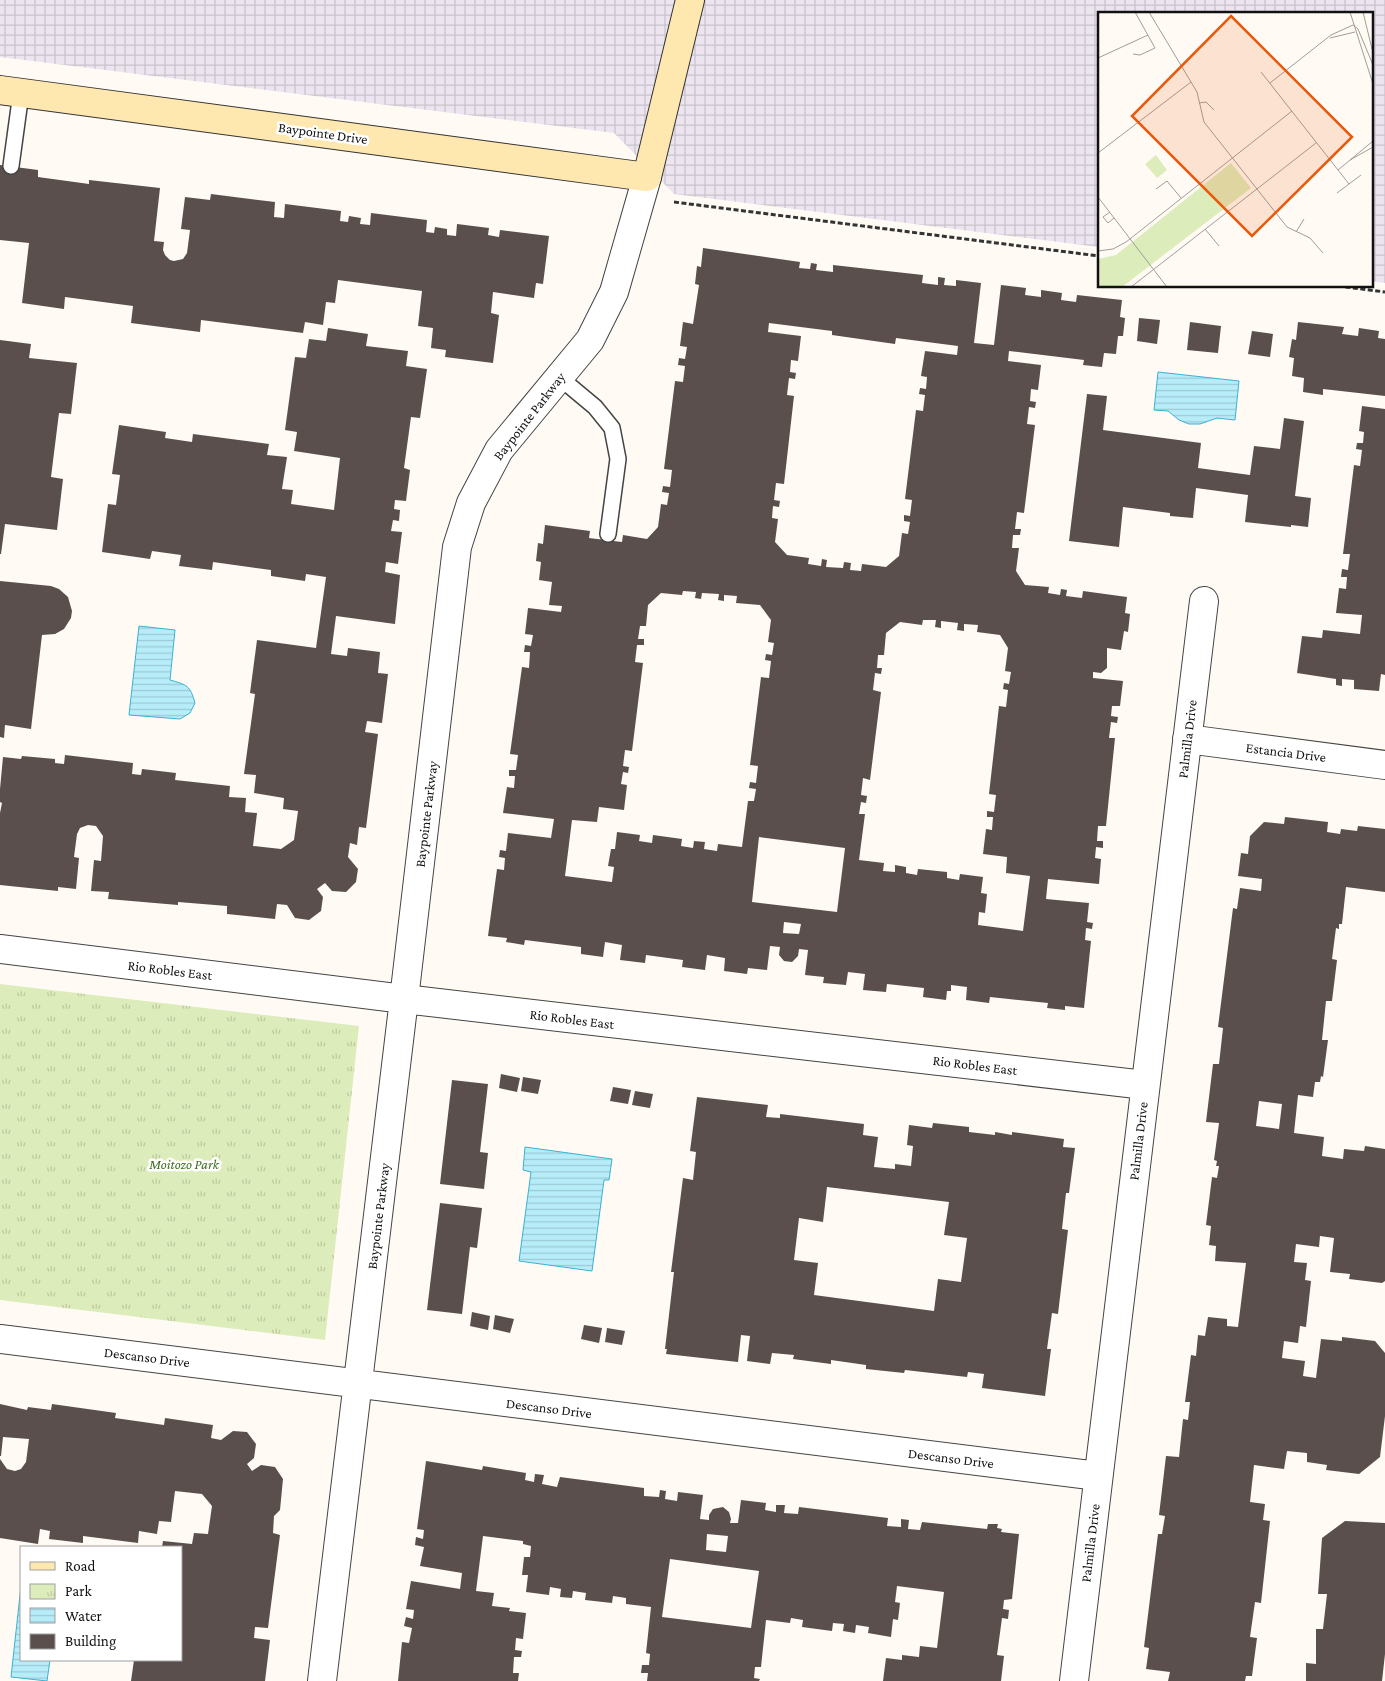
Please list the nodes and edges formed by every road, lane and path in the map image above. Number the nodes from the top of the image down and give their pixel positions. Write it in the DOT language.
graph roads {
  1 [pos="690,0"];
  2 [pos="10,91"];
  3 [pos="11,166"];
  4 [pos="644,187"];
  5 [pos="1098,256"];
  6 [pos="1354,288"];
  7 [pos="1385,292"];
  8 [pos="559,377"];
  9 [pos="608,534"];
  10 [pos="1204,601"];
  11 [pos="1186,739"];
  12 [pos="1385,765"];
  13 [pos="0,949"];
  14 [pos="404,999"];
  15 [pos="1145,1085"];
  16 [pos="0,1339"];
  17 [pos="357,1384"];
  18 [pos="1098,1476"];
  19 [pos="322,1681"];
  20 [pos="1074,1681"];
  1 -- 4 [label="street, Baypointe Parkway"];
  2 -- 3 [label="lane"];
  2 -- 4 [label="street, Baypointe Drive"];
  4 -- 5 [label="path"];
  4 -- 8 [label="street, Baypointe Parkway"];
  6 -- 7 [label="path"];
  8 -- 9 [label="lane"];
  8 -- 14 [label="street, Baypointe Parkway"];
  10 -- 11 [label="street, Palmilla Drive"];
  11 -- 12 [label="street, Estancia Drive"];
  11 -- 15 [label="street, Palmilla Drive"];
  13 -- 14 [label="street, Rio Robles East"];
  14 -- 15 [label="street, Rio Robles East"];
  14 -- 17 [label="street, Baypointe Parkway"];
  15 -- 18 [label="street, Palmilla Drive"];
  16 -- 17 [label="street, Descanso Drive"];
  17 -- 18 [label="street, Descanso Drive"];
  17 -- 19 [label="street, Baypointe Parkway"];
  18 -- 20 [label="street, Palmilla Drive"];
}
